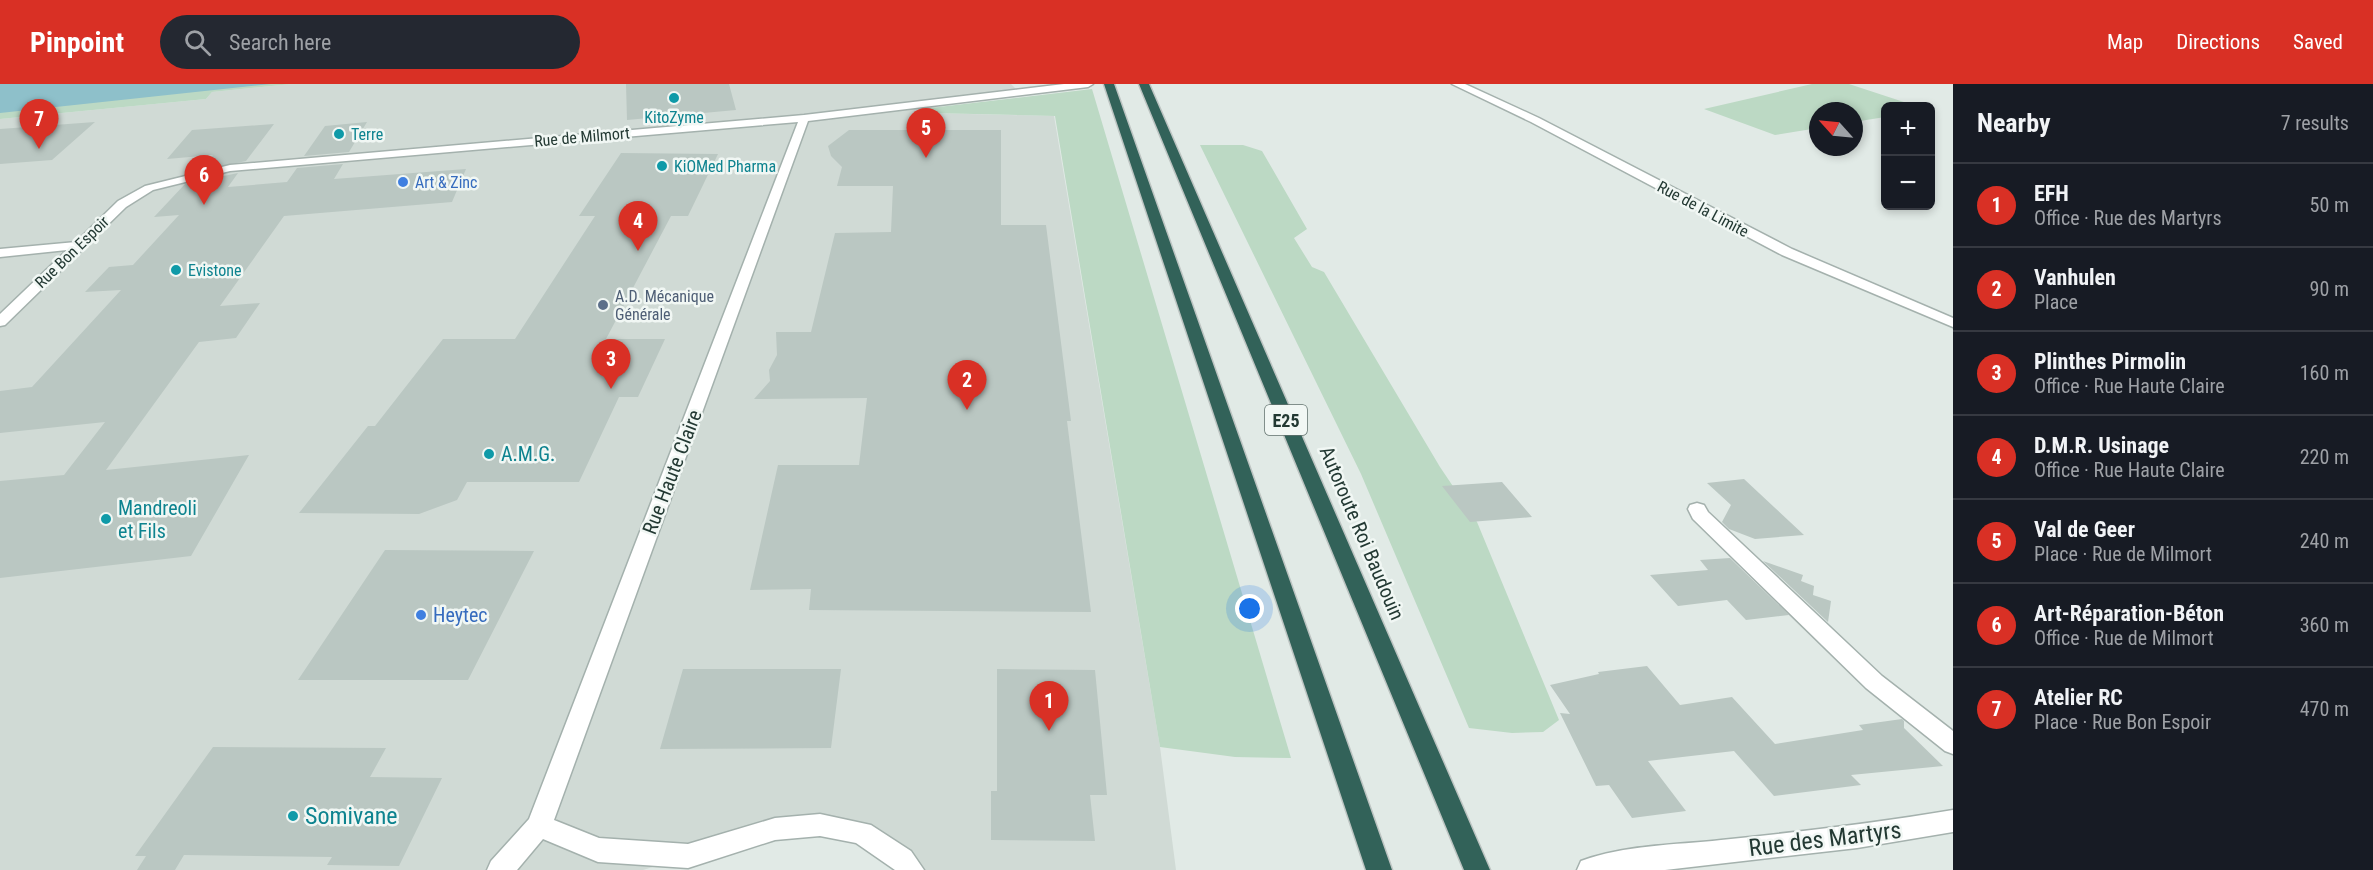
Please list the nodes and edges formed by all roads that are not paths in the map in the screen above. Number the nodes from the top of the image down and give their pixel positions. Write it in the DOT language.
graph roads {
  1 [pos="1088,84"];
  2 [pos="1457,84"];
  3 [pos="1146,89"];
  4 [pos="1112,91"];
  5 [pos="804,118"];
  6 [pos="150,188"];
  7 [pos="80,245"];
  8 [pos="0,253"];
  9 [pos="0,322"];
  10 [pos="1953,323"];
  11 [pos="1697,509"];
  12 [pos="1953,744"];
  13 [pos="1953,821"];
  14 [pos="539,826"];
  15 [pos="500,870"];
  16 [pos="910,870"];
  17 [pos="1379,870"];
  18 [pos="1477,870"];
  19 [pos="1590,870"];
  1 -- 5 [label="street, Rue de Milmort"];
  2 -- 10 [label="street, Rue de la Limite"];
  3 -- 18 [label="highway, Autoroute Roi Baudouin / E25"];
  4 -- 17 [label="highway"];
  5 -- 6 [label="street, Rue de Milmort"];
  5 -- 14 [label="street, Rue Haute Claire"];
  6 -- 7 [label="street, Rue Bon Espoir"];
  7 -- 8 [label="street"];
  7 -- 9 [label="street, Rue Bon Espoir"];
  11 -- 12 [label="street"];
  13 -- 19 [label="street, Rue des Martyrs"];
  14 -- 15 [label="street"];
  14 -- 16 [label="street"];
}
